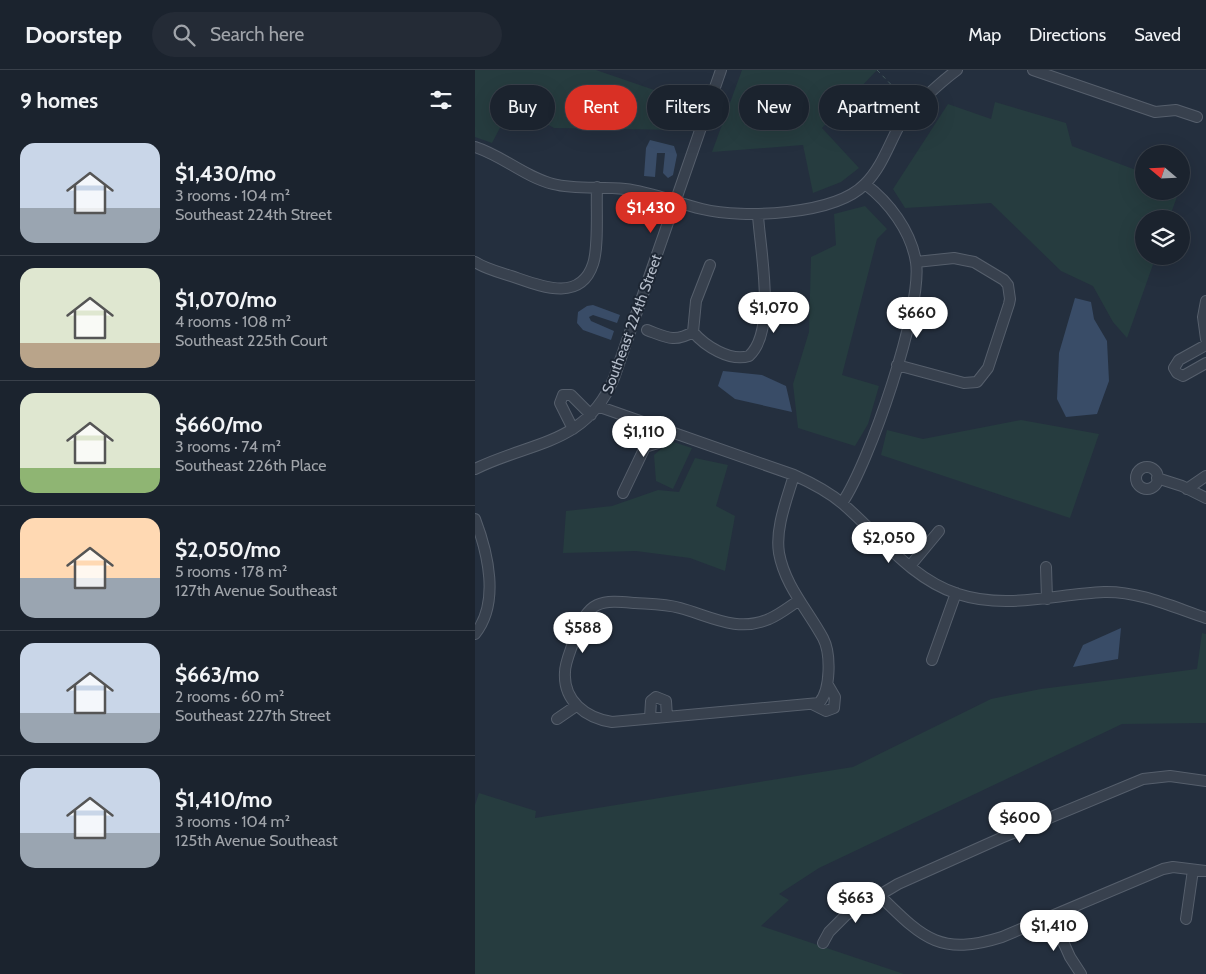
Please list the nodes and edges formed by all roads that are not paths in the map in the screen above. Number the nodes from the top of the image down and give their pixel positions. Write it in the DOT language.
graph roads {
  1 [pos="721,70"];
  2 [pos="957,70"];
  3 [pos="1033,70"];
  4 [pos="1197,117"];
  5 [pos="475,147"];
  6 [pos="865,184"];
  7 [pos="597,188"];
  8 [pos="675,202"];
  9 [pos="758,215"];
  10 [pos="475,262"];
  11 [pos="916,262"];
  12 [pos="710,265"];
  13 [pos="1206,301"];
  14 [pos="647,330"];
  15 [pos="693,332"];
  16 [pos="1206,339"];
  17 [pos="1206,345"];
  18 [pos="1206,363"];
  19 [pos="897,365"];
  20 [pos="600,407"];
  21 [pos="591,415"];
  22 [pos="647,423"];
  23 [pos="573,428"];
  24 [pos="663,429"];
  25 [pos="646,445"];
  26 [pos="475,469"];
  27 [pos="794,475"];
  28 [pos="1206,476"];
  29 [pos="1157,478"];
  30 [pos="1187,488"];
  31 [pos="623,493"];
  32 [pos="1206,498"];
  33 [pos="842,503"];
  34 [pos="475,519"];
  35 [pos="939,530"];
  36 [pos="909,566"];
  37 [pos="1046,566"];
  38 [pos="956,594"];
  39 [pos="1047,599"];
  40 [pos="798,601"];
  41 [pos="1206,618"];
  42 [pos="475,634"];
  43 [pos="932,660"];
  44 [pos="828,685"];
  45 [pos="814,705"];
  46 [pos="576,706"];
  47 [pos="667,717"];
  48 [pos="650,718"];
  49 [pos="557,719"];
  50 [pos="1206,781"];
  51 [pos="1193,870"];
  52 [pos="1206,871"];
  53 [pos="879,895"];
  54 [pos="1051,916"];
  55 [pos="1186,919"];
  56 [pos="823,943"];
  57 [pos="1081,974"];
  1 -- 8 [label="street, Southeast 224th Street"];
  2 -- 6 [label="street"];
  3 -- 4 [label="street"];
  5 -- 7 [label="street"];
  6 -- 9 [label="street"];
  6 -- 11 [label="street"];
  7 -- 8 [label="street"];
  7 -- 10 [label="street"];
  8 -- 9 [label="street"];
  8 -- 20 [label="street, Southeast 224th Street"];
  9 -- 15 [label="street"];
  11 -- 19 [label="street"];
  11 -- 19 [label="street"];
  12 -- 15 [label="street"];
  13 -- 16 [label="street"];
  14 -- 15 [label="street"];
  17 -- 18 [label="street"];
  19 -- 33 [label="street"];
  20 -- 21 [label="street"];
  20 -- 22 [label="street"];
  21 -- 23 [label="street"];
  21 -- 23 [label="street"];
  22 -- 24 [label="street"];
  22 -- 25 [label="street"];
  23 -- 26 [label="street"];
  24 -- 25 [label="street"];
  24 -- 27 [label="street"];
  25 -- 31 [label="street"];
  27 -- 33 [label="street"];
  27 -- 40 [label="street"];
  28 -- 30 [label="street"];
  29 -- 30 [label="street"];
  30 -- 32 [label="street"];
  33 -- 36 [label="street"];
  34 -- 42 [label="street"];
  35 -- 36 [label="street"];
  36 -- 38 [label="street"];
  37 -- 39 [label="street"];
  38 -- 39 [label="street"];
  38 -- 43 [label="street"];
  39 -- 41 [label="street"];
  40 -- 44 [label="street"];
  40 -- 46 [label="street"];
  44 -- 45 [label="street"];
  44 -- 45 [label="street"];
  45 -- 47 [label="street"];
  46 -- 48 [label="street"];
  46 -- 49 [label="street"];
  47 -- 48 [label="street"];
  47 -- 48 [label="street"];
  50 -- 53 [label="street"];
  51 -- 52 [label="street"];
  51 -- 54 [label="street"];
  51 -- 55 [label="street"];
  53 -- 54 [label="street"];
  53 -- 56 [label="street"];
  54 -- 57 [label="street"];
}
